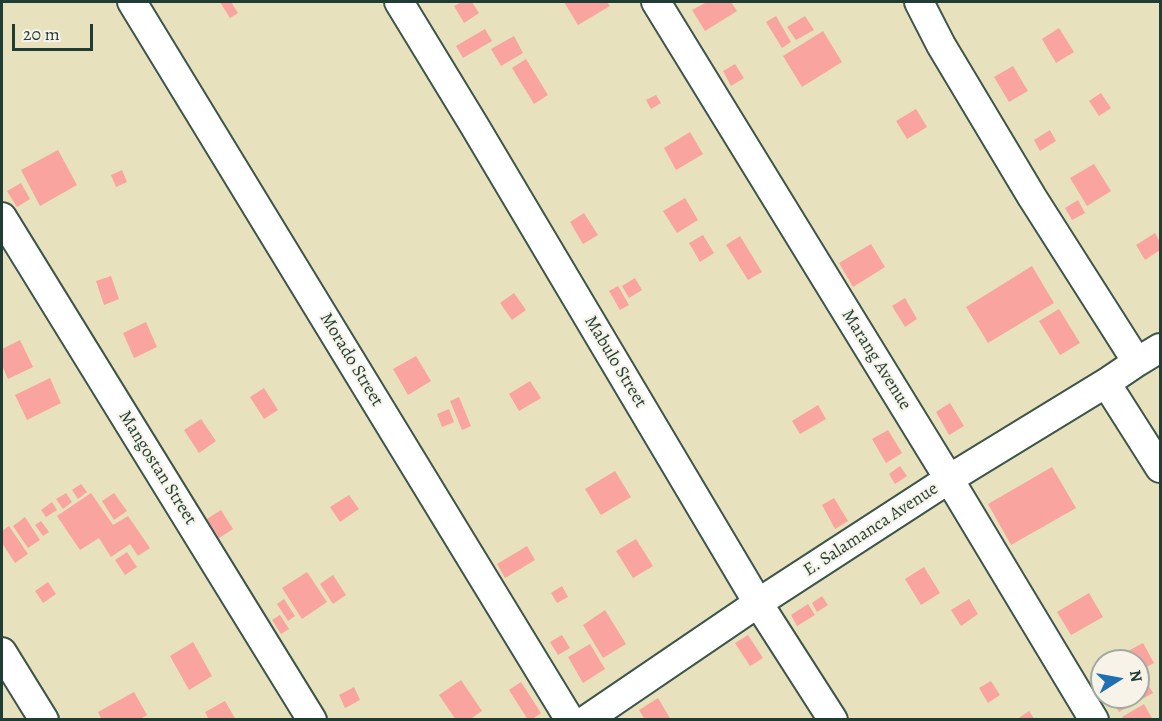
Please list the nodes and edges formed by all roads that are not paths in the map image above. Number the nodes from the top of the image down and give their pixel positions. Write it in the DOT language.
graph roads {
  1 [pos="132,2"];
  2 [pos="399,2"];
  3 [pos="656,2"];
  4 [pos="919,2"];
  5 [pos="2,217"];
  6 [pos="1149,355"];
  7 [pos="1106,383"];
  8 [pos="1161,468"];
  9 [pos="949,479"];
  10 [pos="758,603"];
  11 [pos="2,652"];
  12 [pos="44,720"];
  13 [pos="312,720"];
  14 [pos="570,720"];
  15 [pos="586,720"];
  16 [pos="833,720"];
  17 [pos="1094,720"];
  1 -- 14 [label="street, Morado Street"];
  2 -- 10 [label="street, Mabulo Street"];
  3 -- 9 [label="street, Marang Avenue"];
  4 -- 6 [label="street"];
  5 -- 13 [label="street, Mangostan Street"];
  6 -- 7 [label="street, E. Salamanca Avenue"];
  7 -- 8 [label="street"];
  7 -- 9 [label="street, E. Salamanca Avenue"];
  9 -- 10 [label="street, E. Salamanca Avenue"];
  9 -- 17 [label="street, Marang Avenue"];
  10 -- 15 [label="street, E. Salamanca Avenue"];
  10 -- 16 [label="street, Mabulo Street"];
  11 -- 12 [label="street"];
}
